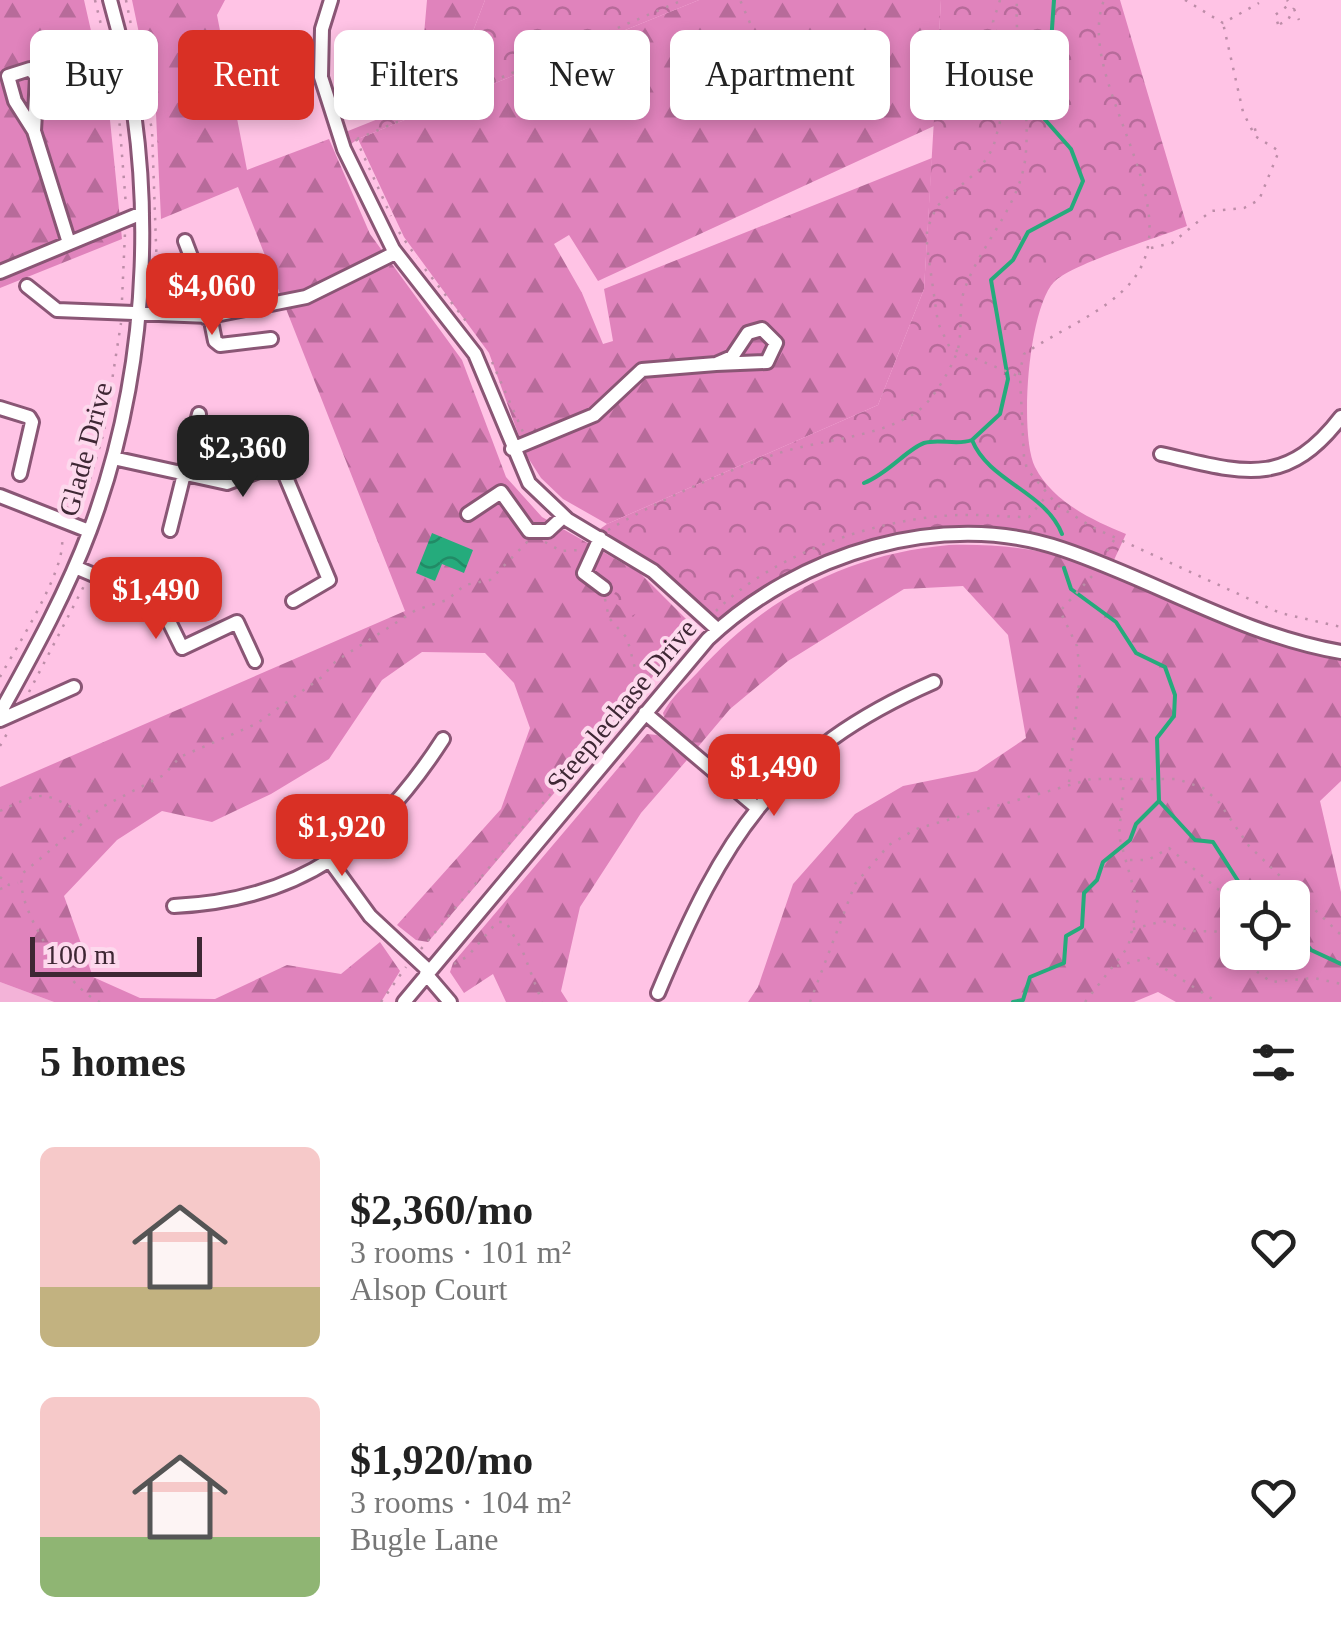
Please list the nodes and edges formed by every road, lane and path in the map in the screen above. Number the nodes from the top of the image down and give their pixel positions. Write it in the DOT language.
graph roads {
  1 [pos="96,0"];
  2 [pos="110,0"];
  3 [pos="126,0"];
  4 [pos="331,0"];
  5 [pos="682,0"];
  6 [pos="740,0"];
  7 [pos="1000,0"];
  8 [pos="1017,0"];
  9 [pos="1104,0"];
  10 [pos="1184,0"];
  11 [pos="1259,3"];
  12 [pos="1290,4"];
  13 [pos="1299,20"];
  14 [pos="1223,23"];
  15 [pos="748,30"];
  16 [pos="1264,127"];
  17 [pos="34,131"];
  18 [pos="1253,131"];
  19 [pos="342,146"];
  20 [pos="142,213"];
  21 [pos="126,218"];
  22 [pos="185,241"];
  23 [pos="70,244"];
  24 [pos="1148,249"];
  25 [pos="395,253"];
  26 [pos="0,272"];
  27 [pos="26,286"];
  28 [pos="168,305"];
  29 [pos="122,314"];
  30 [pos="138,316"];
  31 [pos="208,317"];
  32 [pos="270,339"];
  33 [pos="957,353"];
  34 [pos="716,364"];
  35 [pos="1017,376"];
  36 [pos="0,408"];
  37 [pos="198,414"];
  38 [pos="1341,417"];
  39 [pos="512,449"];
  40 [pos="1161,454"];
  41 [pos="113,458"];
  42 [pos="185,473"];
  43 [pos="20,474"];
  44 [pos="1048,494"];
  45 [pos="0,496"];
  46 [pos="64,508"];
  47 [pos="1038,509"];
  48 [pos="468,514"];
  49 [pos="563,517"];
  50 [pos="54,530"];
  51 [pos="170,530"];
  52 [pos="89,531"];
  53 [pos="599,537"];
  54 [pos="1116,537"];
  55 [pos="580,550"];
  56 [pos="1104,556"];
  57 [pos="74,567"];
  58 [pos="1095,571"];
  59 [pos="91,573"];
  60 [pos="604,588"];
  61 [pos="293,600"];
  62 [pos="722,605"];
  63 [pos="706,620"];
  64 [pos="1341,627"];
  65 [pos="718,630"];
  66 [pos="1341,652"];
  67 [pos="255,661"];
  68 [pos="0,677"];
  69 [pos="934,682"];
  70 [pos="74,687"];
  71 [pos="640,687"];
  72 [pos="18,712"];
  73 [pos="645,713"];
  74 [pos="0,716"];
  75 [pos="442,739"];
  76 [pos="0,746"];
  77 [pos="1124,780"];
  78 [pos="1069,784"];
  79 [pos="756,807"];
  80 [pos="0,811"];
  81 [pos="90,817"];
  82 [pos="1128,860"];
  83 [pos="330,862"];
  84 [pos="0,877"];
  85 [pos="20,883"];
  86 [pos="9,885"];
  87 [pos="0,889"];
  88 [pos="1220,891"];
  89 [pos="174,906"];
  90 [pos="1132,929"];
  91 [pos="1220,932"];
  92 [pos="1341,934"];
  93 [pos="413,958"];
  94 [pos="1118,966"];
  95 [pos="1256,970"];
  96 [pos="430,976"];
  97 [pos="1341,984"];
  98 [pos="658,994"];
  99 [pos="100,1002"];
  100 [pos="381,1002"];
  101 [pos="404,1002"];
  102 [pos="450,1002"];
  103 [pos="542,1002"];
  104 [pos="810,1002"];
  105 [pos="1085,1002"];
  106 [pos="1217,1002"];
  1 -- 21 [label="path"];
  2 -- 20 [label="street, Glade Drive"];
  3 -- 28 [label="path"];
  4 -- 19 [label="street"];
  5 -- 19 [label="path"];
  6 -- 15 [label="path"];
  7 -- 33 [label="path"];
  8 -- 33 [label="path"];
  9 -- 24 [label="path"];
  10 -- 14 [label="path"];
  11 -- 14 [label="path"];
  12 -- 13 [label="path"];
  14 -- 18 [label="path"];
  16 -- 18 [label="path"];
  17 -- 23 [label="street"];
  18 -- 24 [label="path"];
  19 -- 25 [label="street"];
  20 -- 21 [label="street"];
  20 -- 30 [label="street, Glade Drive"];
  21 -- 23 [label="street"];
  21 -- 29 [label="path"];
  22 -- 31 [label="street"];
  23 -- 26 [label="street"];
  24 -- 35 [label="path"];
  25 -- 31 [label="street"];
  25 -- 39 [label="street"];
  27 -- 29 [label="street"];
  29 -- 30 [label="street"];
  29 -- 46 [label="path"];
  30 -- 31 [label="street"];
  30 -- 41 [label="street, Glade Drive"];
  31 -- 32 [label="street"];
  33 -- 35 [label="path"];
  33 -- 53 [label="path"];
  34 -- 39 [label="street"];
  35 -- 44 [label="path"];
  36 -- 43 [label="street"];
  37 -- 42 [label="street"];
  38 -- 40 [label="street"];
  39 -- 49 [label="street"];
  41 -- 42 [label="street"];
  41 -- 52 [label="street, Glade Drive"];
  42 -- 51 [label="street"];
  42 -- 61 [label="street"];
  44 -- 47 [label="path"];
  44 -- 54 [label="path"];
  45 -- 52 [label="street"];
  48 -- 49 [label="street"];
  49 -- 53 [label="street"];
  50 -- 68 [label="path"];
  52 -- 57 [label="street, Glade Drive"];
  53 -- 60 [label="street"];
  53 -- 63 [label="street"];
  54 -- 56 [label="path"];
  54 -- 64 [label="path"];
  55 -- 81 [label="path"];
  57 -- 59 [label="street"];
  57 -- 74 [label="street, Glade Drive"];
  58 -- 78 [label="path"];
  59 -- 67 [label="street"];
  59 -- 72 [label="path"];
  60 -- 71 [label="path"];
  62 -- 63 [label="path"];
  63 -- 65 [label="street"];
  63 -- 71 [label="path"];
  65 -- 66 [label="street, Steeplechase Drive"];
  65 -- 73 [label="street, Steeplechase Drive"];
  69 -- 79 [label="street"];
  70 -- 72 [label="street"];
  71 -- 93 [label="path"];
  72 -- 74 [label="street"];
  72 -- 76 [label="path"];
  73 -- 79 [label="street"];
  73 -- 96 [label="street, Steeplechase Drive"];
  75 -- 83 [label="street"];
  77 -- 78 [label="path"];
  77 -- 82 [label="path"];
  77 -- 92 [label="path"];
  78 -- 104 [label="path"];
  79 -- 98 [label="street"];
  80 -- 81 [label="path"];
  81 -- 85 [label="path"];
  82 -- 88 [label="path"];
  82 -- 90 [label="path"];
  83 -- 89 [label="street"];
  83 -- 93 [label="street"];
  84 -- 86 [label="path"];
  85 -- 86 [label="path"];
  85 -- 99 [label="path"];
  86 -- 87 [label="path"];
  90 -- 91 [label="path"];
  90 -- 94 [label="path"];
  93 -- 96 [label="street"];
  93 -- 100 [label="path"];
  94 -- 105 [label="path"];
  94 -- 106 [label="path"];
  95 -- 97 [label="path"];
  96 -- 101 [label="street, Steeplechase Drive"];
  96 -- 102 [label="street"];
  96 -- 103 [label="path"];
}
